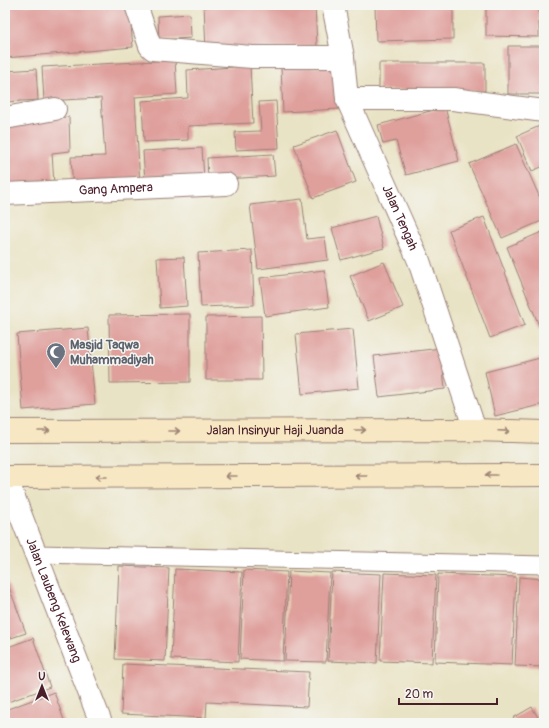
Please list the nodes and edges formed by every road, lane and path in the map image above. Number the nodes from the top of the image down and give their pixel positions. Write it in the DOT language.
graph roads {
  1 [pos="136,5"];
  2 [pos="333,5"];
  3 [pos="343,58"];
  4 [pos="347,99"];
  5 [pos="55,109"];
  6 [pos="544,111"];
  7 [pos="5,118"];
  8 [pos="226,184"];
  9 [pos="5,194"];
  10 [pos="475,430"];
  11 [pos="5,431"];
  12 [pos="544,432"];
  13 [pos="544,475"];
  14 [pos="6,477"];
  15 [pos="36,554"];
  16 [pos="544,565"];
  17 [pos="101,723"];
  1 -- 3 [label="street"];
  2 -- 3 [label="street, Jalan Tengah"];
  3 -- 4 [label="street, Jalan Tengah"];
  4 -- 6 [label="street"];
  4 -- 10 [label="street, Jalan Tengah"];
  5 -- 7 [label="street"];
  8 -- 9 [label="street, Gang Ampera"];
  11 -- 10 [label="main road, Jalan Insinyur Haji Juanda, one-way"];
  10 -- 12 [label="main road, Jalan Insinyur Haji Juanda, one-way"];
  13 -- 14 [label="main road, one-way"];
  14 -- 15 [label="street, Jalan Laubeng Kelewang"];
  15 -- 16 [label="lane"];
  15 -- 17 [label="street, Jalan Laubeng Kelewang"];
}
